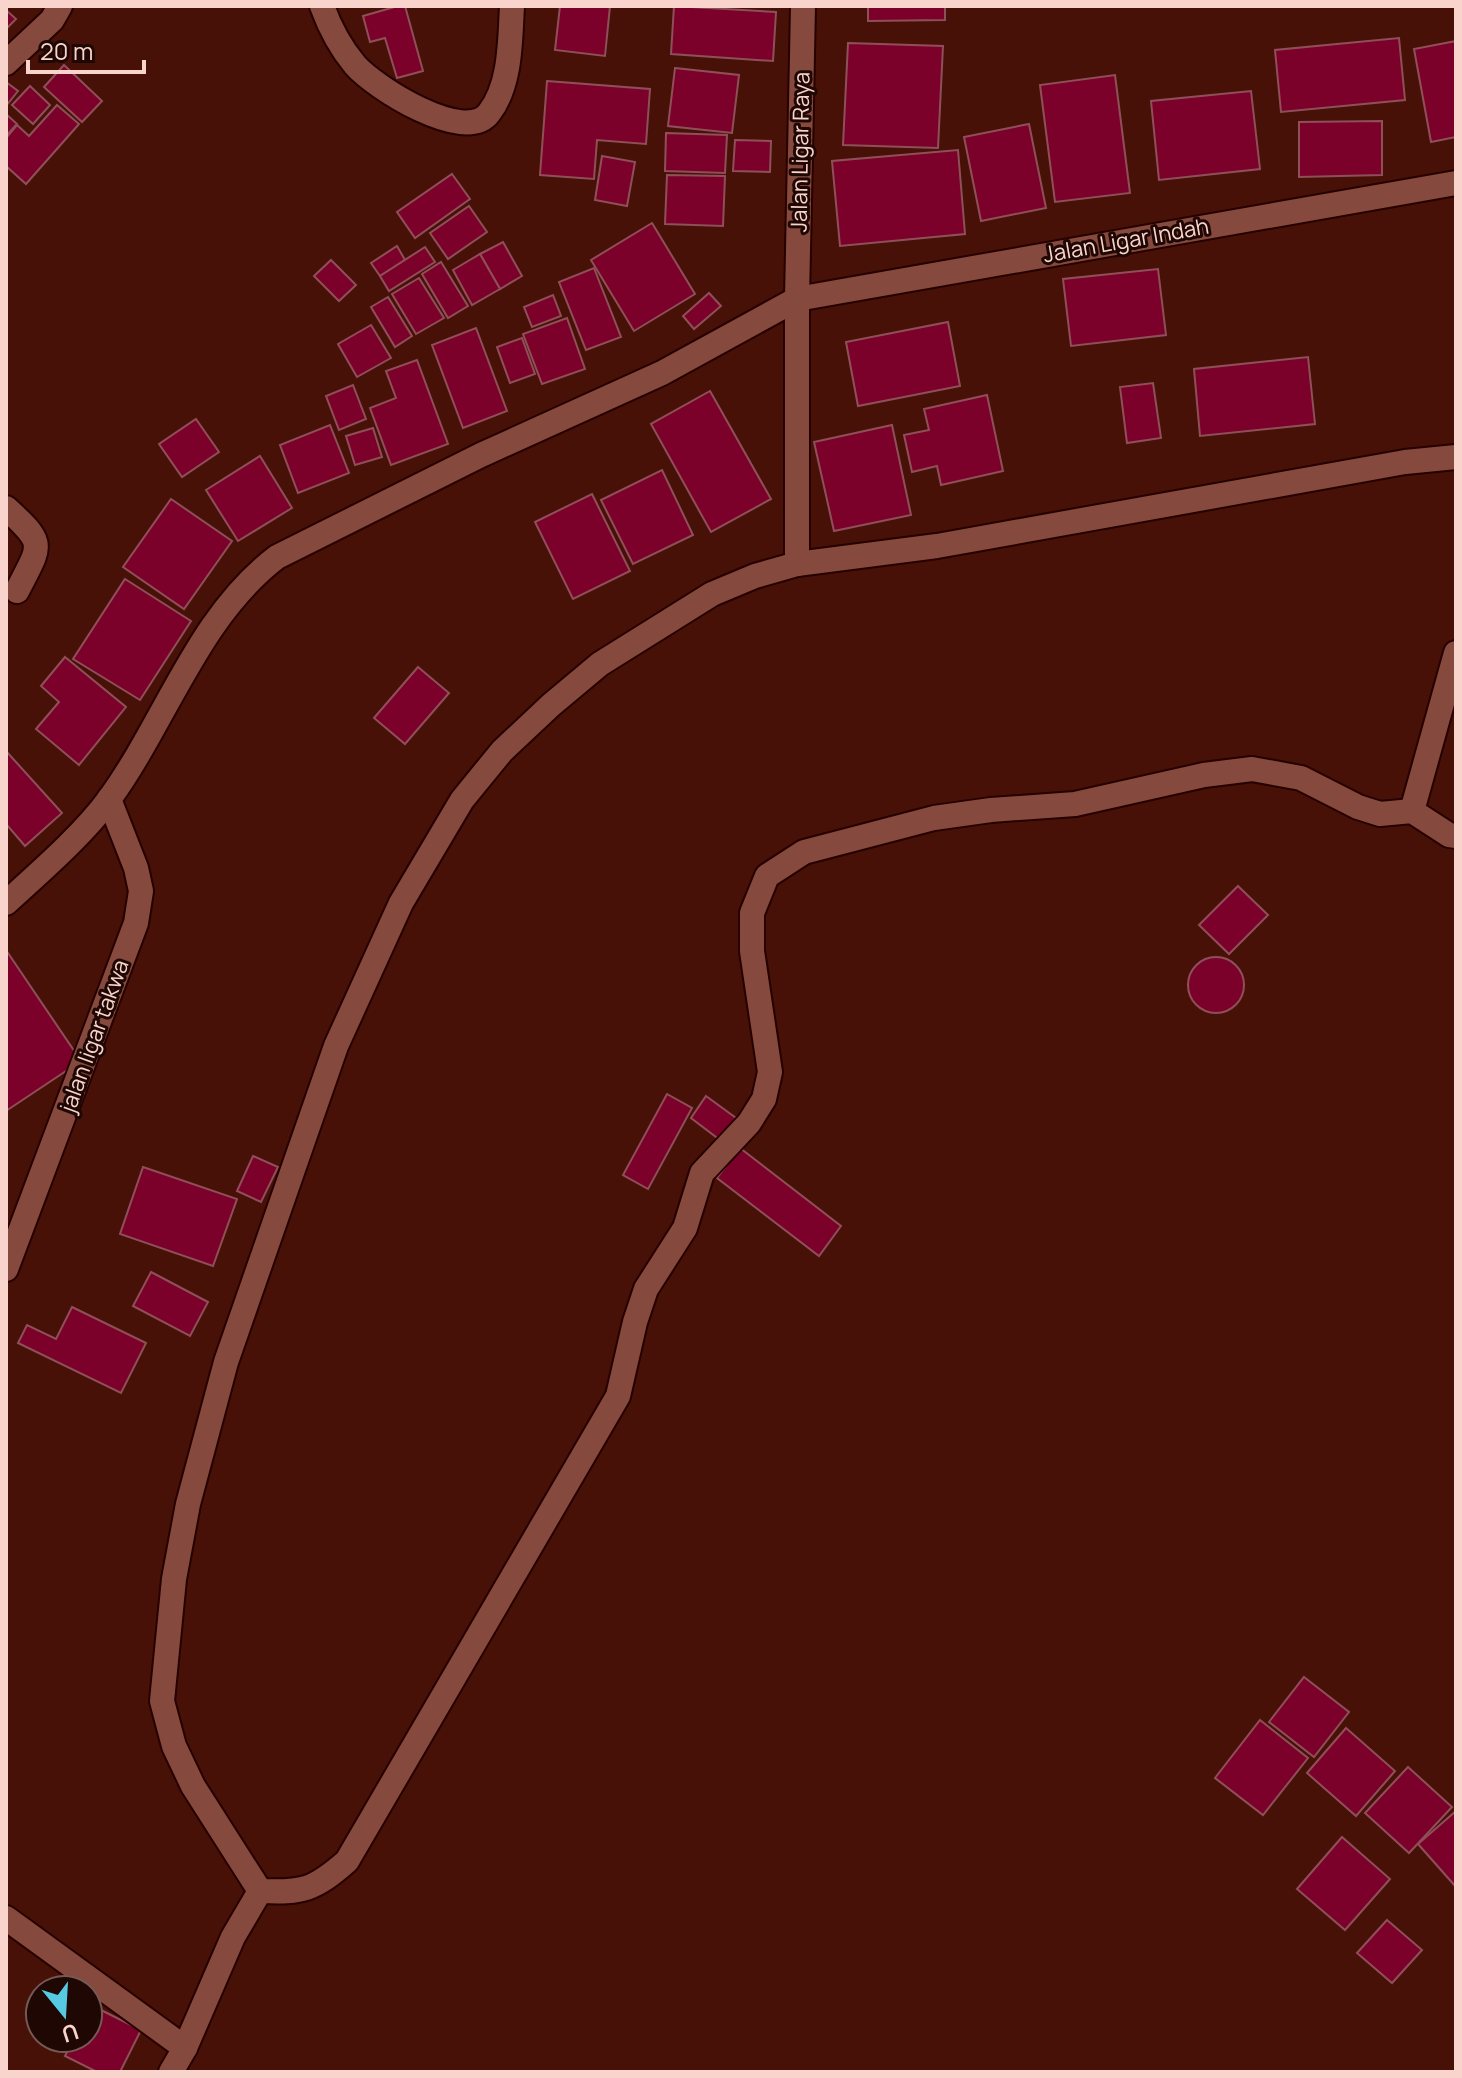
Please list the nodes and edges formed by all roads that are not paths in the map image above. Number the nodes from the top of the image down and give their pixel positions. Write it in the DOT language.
graph roads {
  1 [pos="60,6"];
  2 [pos="322,6"];
  3 [pos="512,6"];
  4 [pos="803,6"];
  5 [pos="6,63"];
  6 [pos="1456,183"];
  7 [pos="797,299"];
  8 [pos="1456,457"];
  9 [pos="6,508"];
  10 [pos="797,564"];
  11 [pos="17,591"];
  12 [pos="1456,653"];
  13 [pos="109,799"];
  14 [pos="1412,811"];
  15 [pos="1456,836"];
  16 [pos="6,903"];
  17 [pos="6,1269"];
  18 [pos="260,1891"];
  19 [pos="6,1918"];
  20 [pos="185,2048"];
  21 [pos="171,2072"];
  1 -- 5 [label="street"];
  2 -- 3 [label="street"];
  4 -- 7 [label="street, Jalan Ligar Raya"];
  6 -- 7 [label="street, Jalan Ligar Indah"];
  7 -- 10 [label="street, Jalan Ligar Raya"];
  7 -- 13 [label="street, Jalan Ligar Indah"];
  8 -- 10 [label="street"];
  9 -- 11 [label="street"];
  10 -- 18 [label="street"];
  12 -- 14 [label="street"];
  13 -- 16 [label="street, Jalan Ligar Indah"];
  13 -- 17 [label="street, jalan ligar takwa"];
  14 -- 15 [label="street"];
  14 -- 18 [label="street"];
  18 -- 20 [label="street"];
  19 -- 20 [label="street"];
  20 -- 21 [label="street"];
}
